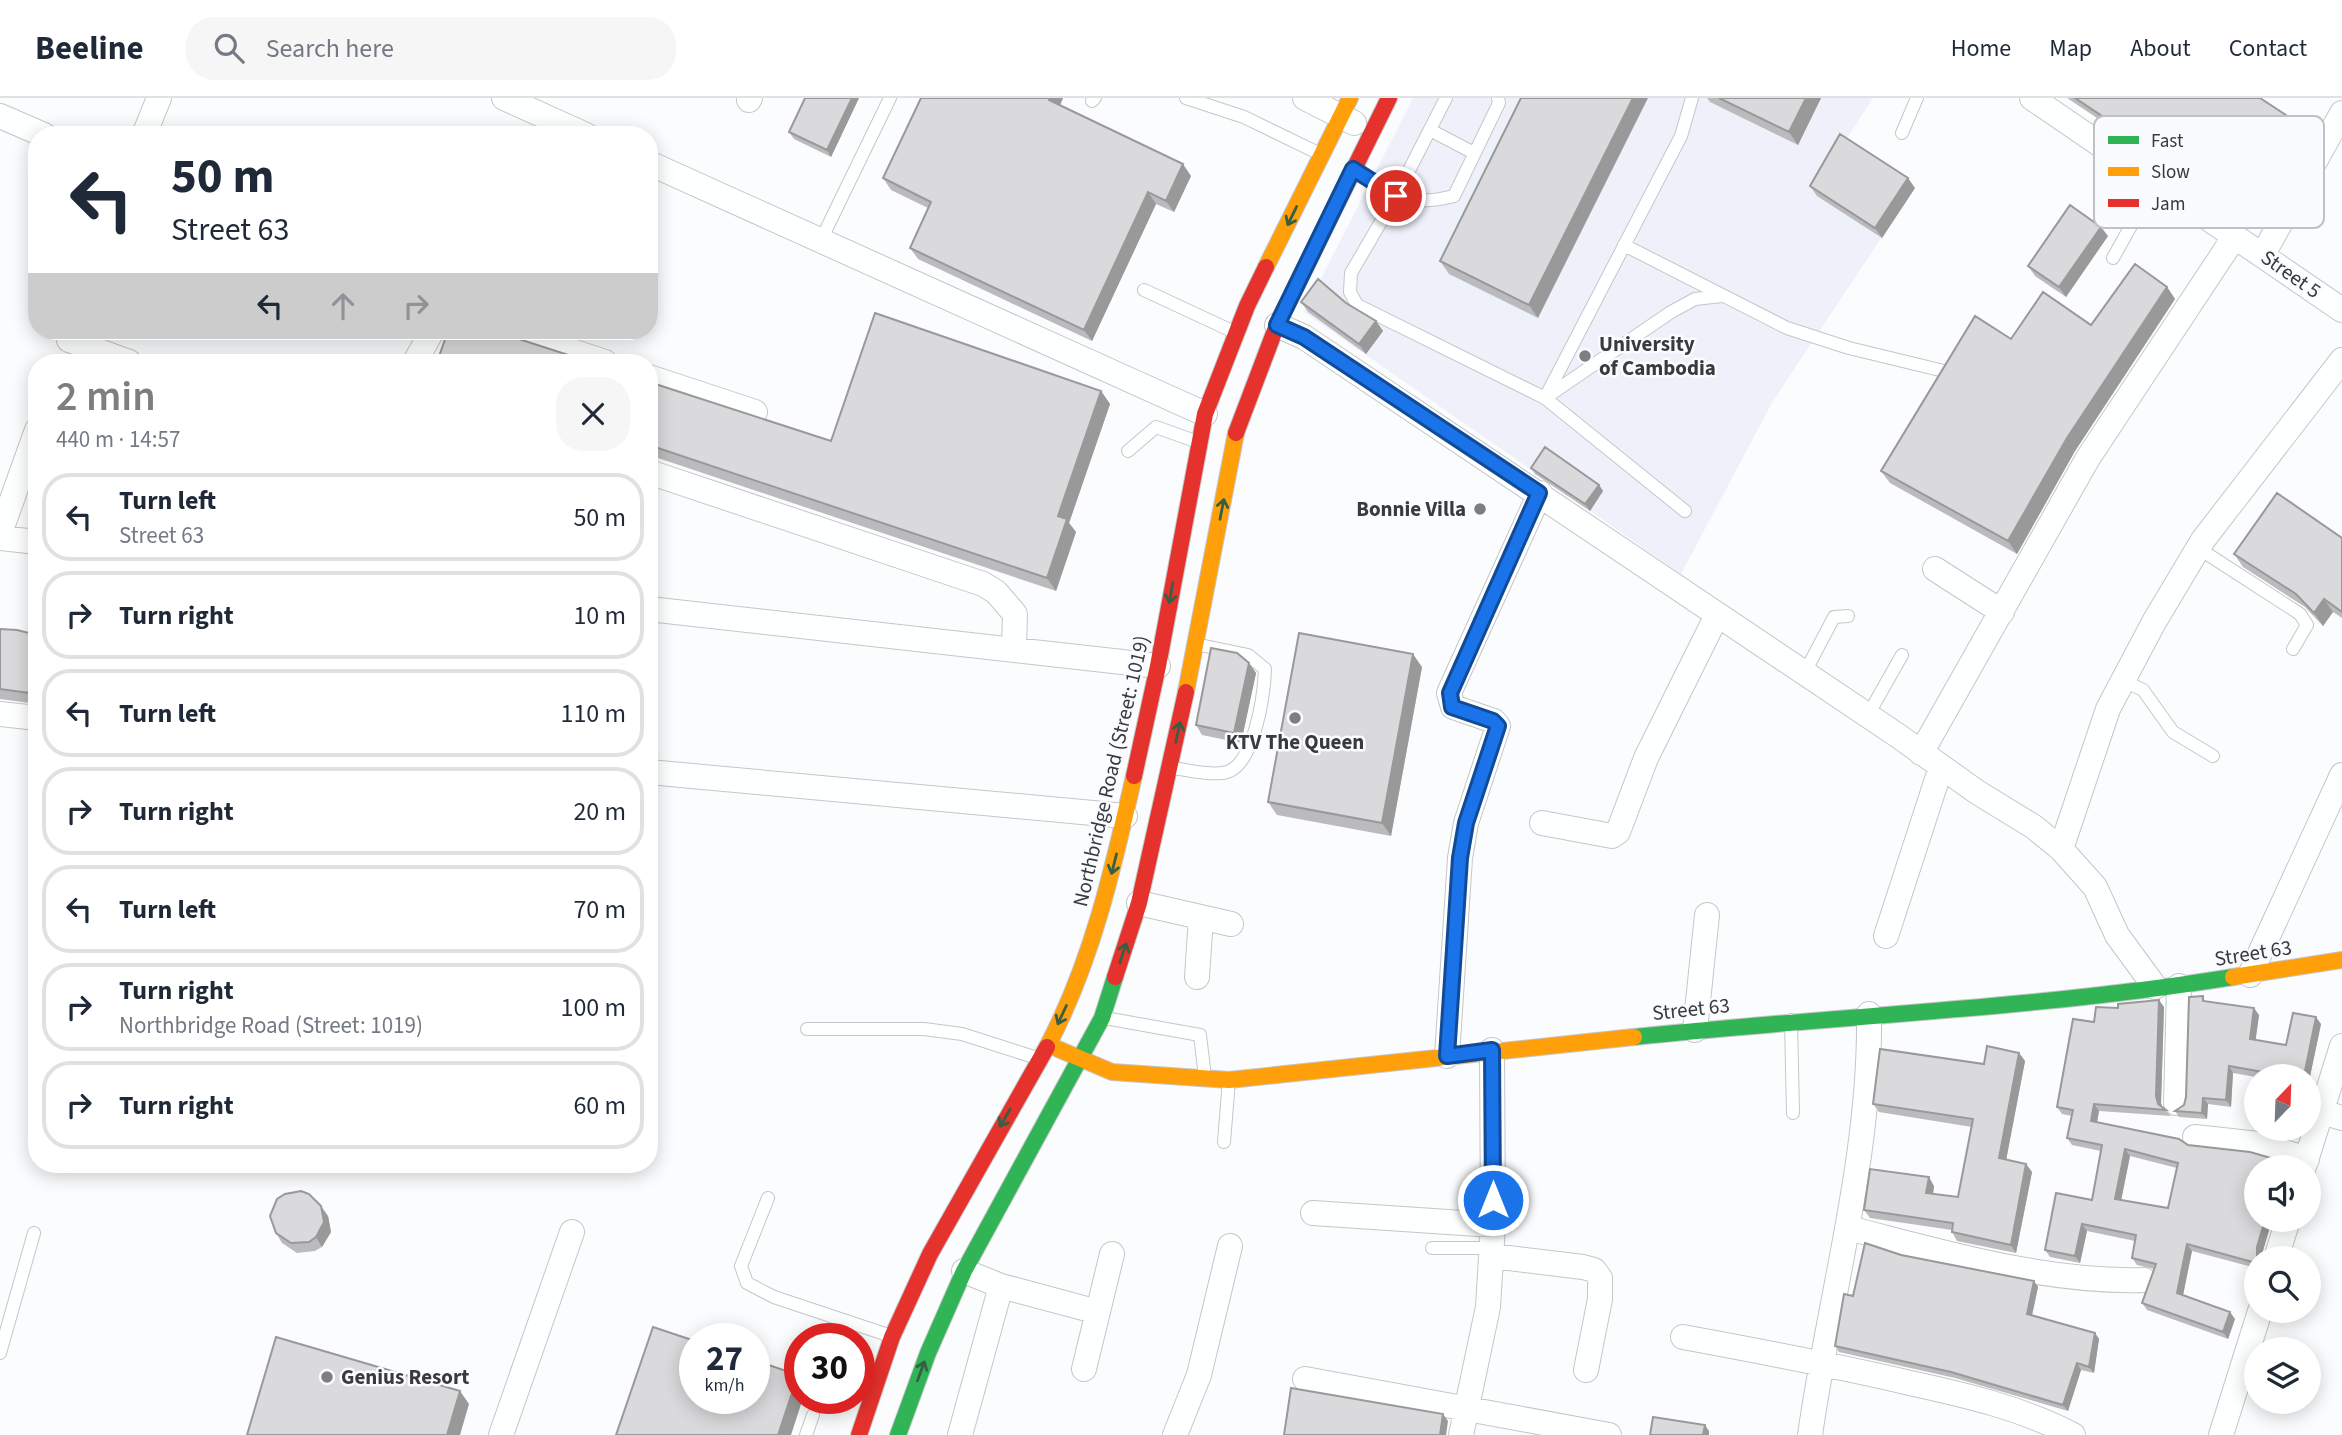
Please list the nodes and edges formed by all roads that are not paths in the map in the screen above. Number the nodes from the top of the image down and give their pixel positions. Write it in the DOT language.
graph roads {
  1 [pos="159,98"];
  2 [pos="504,98"];
  3 [pos="890,98"];
  4 [pos="1186,98"];
  5 [pos="1304,98"];
  6 [pos="1389,98"];
  7 [pos="1446,98"];
  8 [pos="1498,98"];
  9 [pos="1692,98"];
  10 [pos="1917,98"];
  11 [pos="2032,98"];
  12 [pos="2336,98"];
  13 [pos="2342,102"];
  14 [pos="1346,107"];
  15 [pos="2342,113"];
  16 [pos="0,116"];
  17 [pos="148,126"];
  18 [pos="566,126"];
  19 [pos="28,128"];
  20 [pos="1430,130"];
  21 [pos="1372,132"];
  22 [pos="1902,133"];
  23 [pos="2094,139"];
  24 [pos="2324,145"];
  25 [pos="1474,153"];
  26 [pos="1338,162"];
  27 [pos="658,167"];
  28 [pos="1396,196"];
  29 [pos="2130,228"];
  30 [pos="2224,228"];
  31 [pos="2278,228"];
  32 [pos="2235,236"];
  33 [pos="821,240"];
  34 [pos="1624,245"];
  35 [pos="2263,254"];
  36 [pos="2113,258"];
  37 [pos="1144,290"];
  38 [pos="1722,296"];
  39 [pos="2342,310"];
  40 [pos="1277,325"];
  41 [pos="1235,332"];
  42 [pos="539,340"];
  43 [pos="68,344"];
  44 [pos="102,354"];
  45 [pos="581,354"];
  46 [pos="2342,360"];
  47 [pos="1948,372"];
  48 [pos="658,380"];
  49 [pos="1545,398"];
  50 [pos="755,412"];
  51 [pos="1205,414"];
  52 [pos="1199,442"];
  53 [pos="1128,451"];
  54 [pos="28,456"];
  55 [pos="658,475"];
  56 [pos="1539,493"];
  57 [pos="1685,511"];
  58 [pos="0,535"];
  59 [pos="28,540"];
  60 [pos="2198,548"];
  61 [pos="1935,569"];
  62 [pos="658,609"];
  63 [pos="2002,612"];
  64 [pos="1717,615"];
  65 [pos="1848,616"];
  66 [pos="1197,644"];
  67 [pos="1014,648"];
  68 [pos="2293,649"];
  69 [pos="1902,655"];
  70 [pos="1158,666"];
  71 [pos="1804,674"];
  72 [pos="2124,681"];
  73 [pos="0,714"];
  74 [pos="1868,715"];
  75 [pos="28,717"];
  76 [pos="1921,753"];
  77 [pos="2213,756"];
  78 [pos="1941,767"];
  79 [pos="1171,768"];
  80 [pos="658,773"];
  81 [pos="2342,775"];
  82 [pos="1125,816"];
  83 [pos="1542,823"];
  84 [pos="2061,849"];
  85 [pos="1139,903"];
  86 [pos="1707,915"];
  87 [pos="1201,917"];
  88 [pos="1231,924"];
  89 [pos="1886,936"];
  90 [pos="2342,960"];
  91 [pos="2250,975"];
  92 [pos="1198,976"];
  93 [pos="2167,986"];
  94 [pos="1869,1014"];
  95 [pos="1102,1018"];
  96 [pos="1791,1020"];
  97 [pos="807,1029"];
  98 [pos="1695,1030"];
  99 [pos="1049,1044"];
  100 [pos="2342,1046"];
  101 [pos="1492,1050"];
  102 [pos="1447,1056"];
  103 [pos="1039,1059"];
  104 [pos="1081,1060"];
  105 [pos="1205,1080"];
  106 [pos="1229,1080"];
  107 [pos="2176,1103"];
  108 [pos="1793,1113"];
  109 [pos="2332,1115"];
  110 [pos="2195,1137"];
  111 [pos="1224,1142"];
  112 [pos="2285,1155"];
  113 [pos="2310,1155"];
  114 [pos="768,1198"];
  115 [pos="1313,1213"];
  116 [pos="1847,1228"];
  117 [pos="572,1232"];
  118 [pos="34,1233"];
  119 [pos="1492,1243"];
  120 [pos="1230,1246"];
  121 [pos="1432,1248"];
  122 [pos="1112,1254"];
  123 [pos="964,1271"];
  124 [pos="2144,1280"];
  125 [pos="1001,1286"];
  126 [pos="1098,1312"];
  127 [pos="2256,1323"];
  128 [pos="892,1337"];
  129 [pos="1683,1337"];
  130 [pos="0,1353"];
  131 [pos="1821,1362"];
  132 [pos="1084,1369"];
  133 [pos="1586,1370"];
  134 [pos="1305,1379"];
  135 [pos="1465,1409"];
  136 [pos="813,1415"];
  137 [pos="501,1435"];
  138 [pos="806,1435"];
  139 [pos="859,1435"];
  140 [pos="898,1435"];
  141 [pos="960,1435"];
  142 [pos="1175,1435"];
  143 [pos="1461,1435"];
  144 [pos="1609,1435"];
  145 [pos="1810,1435"];
  146 [pos="2073,1435"];
  147 [pos="2221,1435"];
  1 -- 17 [label="street"];
  2 -- 18 [label="street"];
  3 -- 33 [label="lane"];
  4 -- 26 [label="lane"];
  5 -- 14 [label="street"];
  6 -- 21 [label="main road, Northbridge Road (Street: 1019)"];
  7 -- 20 [label="lane"];
  8 -- 25 [label="lane"];
  9 -- 34 [label="lane"];
  10 -- 22 [label="lane"];
  11 -- 23 [label="street, Street 5"];
  12 -- 13 [label="street"];
  14 -- 21 [label="street"];
  14 -- 26 [label="main road, Northbridge Road (Street: 1019)"];
  15 -- 24 [label="street"];
  16 -- 19 [label="street"];
  20 -- 25 [label="lane"];
  20 -- 28 [label="lane"];
  21 -- 26 [label="main road, Northbridge Road (Street: 1019)"];
  25 -- 28 [label="lane"];
  26 -- 28 [label="lane"];
  26 -- 40 [label="main road, Northbridge Road (Street: 1019)"];
  26 -- 41 [label="main road, Northbridge Road (Street: 1019), one-way"];
  27 -- 33 [label="street"];
  28 -- 49 [label="lane"];
  29 -- 36 [label="lane"];
  30 -- 32 [label="street, Street 5"];
  31 -- 35 [label="street"];
  32 -- 35 [label="street, Street 5"];
  32 -- 63 [label="street"];
  33 -- 51 [label="street"];
  34 -- 38 [label="lane"];
  34 -- 49 [label="lane"];
  35 -- 39 [label="street, Street 5"];
  37 -- 41 [label="lane"];
  38 -- 47 [label="lane"];
  38 -- 49 [label="lane"];
  40 -- 56 [label="street"];
  66 -- 40 [label="main road, Northbridge Road (Street: 1019), one-way"];
  41 -- 51 [label="main road, Northbridge Road (Street: 1019)"];
  42 -- 45 [label="street"];
  43 -- 44 [label="street"];
  46 -- 60 [label="street"];
  48 -- 50 [label="street"];
  49 -- 57 [label="lane"];
  51 -- 52 [label="main road, Northbridge Road (Street: 1019)"];
  52 -- 53 [label="lane"];
  52 -- 70 [label="main road, Northbridge Road (Street: 1019), one-way"];
  54 -- 58 [label="street"];
  55 -- 67 [label="street"];
  56 -- 64 [label="street"];
  56 -- 102 [label="street"];
  58 -- 59 [label="street"];
  60 -- 68 [label="lane"];
  60 -- 72 [label="street"];
  61 -- 63 [label="street"];
  62 -- 67 [label="street"];
  63 -- 76 [label="street"];
  64 -- 71 [label="street"];
  64 -- 83 [label="street"];
  65 -- 71 [label="lane"];
  79 -- 66 [label="main road, Northbridge Road (Street: 1019), one-way"];
  66 -- 79 [label="lane"];
  67 -- 70 [label="street"];
  69 -- 74 [label="lane"];
  70 -- 82 [label="main road, Northbridge Road (Street: 1019)"];
  71 -- 74 [label="street"];
  72 -- 77 [label="lane"];
  72 -- 84 [label="street"];
  73 -- 75 [label="street"];
  74 -- 76 [label="street"];
  76 -- 78 [label="street"];
  78 -- 84 [label="street"];
  78 -- 89 [label="street"];
  79 -- 85 [label="main road, Northbridge Road (Street: 1019)"];
  80 -- 82 [label="street"];
  81 -- 91 [label="street"];
  82 -- 99 [label="main road, Northbridge Road (Street: 1019), one-way"];
  84 -- 93 [label="street"];
  85 -- 87 [label="street"];
  95 -- 85 [label="main road, Northbridge Road (Street: 1019), one-way"];
  86 -- 98 [label="street"];
  87 -- 88 [label="street"];
  87 -- 92 [label="street"];
  90 -- 91 [label="main road, Street 63"];
  91 -- 93 [label="main road, Street 63"];
  93 -- 94 [label="main road, Street 63"];
  93 -- 107 [label="street"];
  94 -- 96 [label="main road, Street 63"];
  94 -- 116 [label="street"];
  95 -- 104 [label="main road, Northbridge Road (Street: 1019)"];
  95 -- 105 [label="lane"];
  96 -- 98 [label="main road, Street 63"];
  96 -- 108 [label="lane"];
  97 -- 103 [label="lane"];
  98 -- 101 [label="main road, Street 63"];
  99 -- 103 [label="main road, Northbridge Road (Street: 1019)"];
  99 -- 104 [label="main road, Street 63"];
  100 -- 109 [label="street"];
  101 -- 102 [label="main road, Street 63"];
  101 -- 119 [label="street"];
  102 -- 106 [label="main road, Street 63"];
  103 -- 128 [label="main road, Northbridge Road (Street: 1019), one-way"];
  104 -- 105 [label="main road, Street 63"];
  104 -- 123 [label="main road, Northbridge Road (Street: 1019)"];
  105 -- 106 [label="main road, Street 63"];
  106 -- 111 [label="lane"];
  109 -- 113 [label="street"];
  110 -- 112 [label="street"];
  114 -- 128 [label="lane"];
  115 -- 119 [label="street"];
  116 -- 124 [label="street"];
  116 -- 131 [label="street"];
  117 -- 137 [label="street"];
  118 -- 130 [label="lane"];
  119 -- 121 [label="lane"];
  119 -- 133 [label="street"];
  119 -- 135 [label="street"];
  120 -- 142 [label="street"];
  122 -- 126 [label="street"];
  123 -- 125 [label="street"];
  140 -- 123 [label="main road, Northbridge Road (Street: 1019), one-way"];
  125 -- 126 [label="street"];
  125 -- 141 [label="street"];
  126 -- 132 [label="street"];
  127 -- 147 [label="street"];
  128 -- 139 [label="main road, Northbridge Road (Street: 1019)"];
  129 -- 131 [label="street"];
  131 -- 145 [label="street"];
  131 -- 146 [label="street"];
  134 -- 135 [label="street"];
  135 -- 143 [label="street"];
  135 -- 144 [label="street"];
  136 -- 138 [label="lane"];
}
